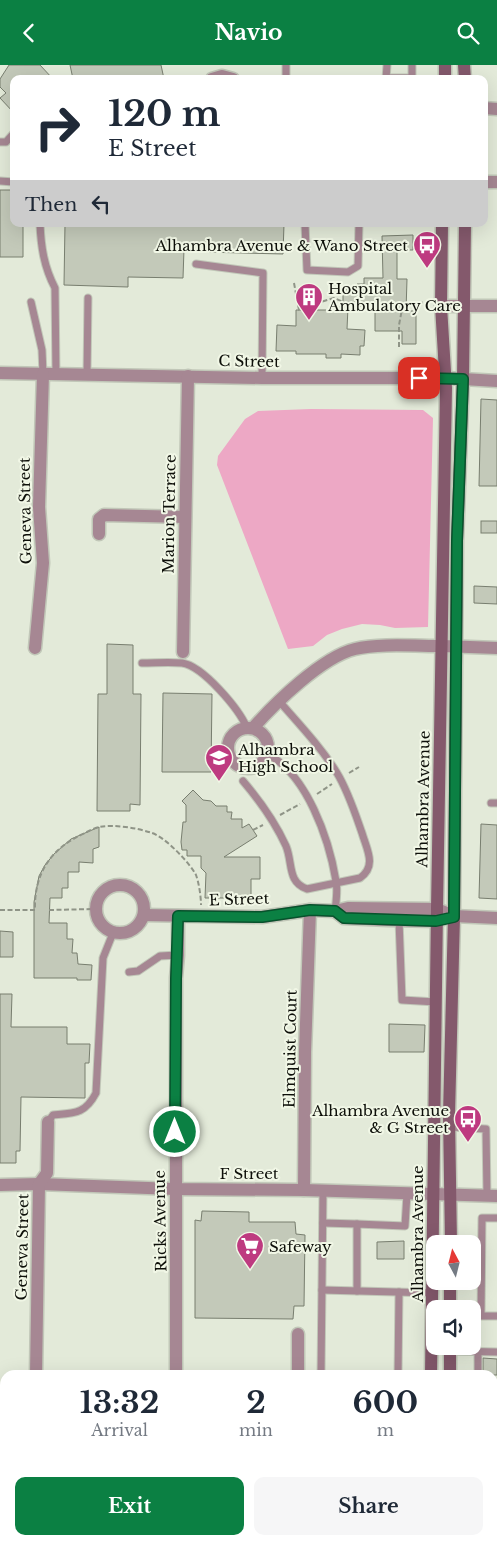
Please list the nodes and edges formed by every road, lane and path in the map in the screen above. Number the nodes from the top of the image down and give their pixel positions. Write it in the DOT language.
graph roads {
  1 [pos="40,227"];
  2 [pos="305,227"];
  3 [pos="359,227"];
  4 [pos="442,227"];
  5 [pos="465,227"];
  6 [pos="196,264"];
  7 [pos="294,283"];
  8 [pos="88,298"];
  9 [pos="31,301"];
  10 [pos="440,303"];
  11 [pos="402,304"];
  12 [pos="463,305"];
  13 [pos="497,305"];
  14 [pos="399,347"];
  15 [pos="0,373"];
  16 [pos="43,374"];
  17 [pos="56,374"];
  18 [pos="87,375"];
  19 [pos="188,377"];
  20 [pos="262,378"];
  21 [pos="446,378"];
  22 [pos="463,379"];
  23 [pos="497,381"];
  24 [pos="185,517"];
  25 [pos="99,535"];
  26 [pos="442,646"];
  27 [pos="35,647"];
  28 [pos="457,647"];
  29 [pos="497,647"];
  30 [pos="183,658"];
  31 [pos="142,663"];
  32 [pos="278,701"];
  33 [pos="250,728"];
  34 [pos="267,753"];
  35 [pos="243,781"];
  36 [pos="337,882"];
  37 [pos="96,909"];
  38 [pos="0,910"];
  39 [pos="49,910"];
  40 [pos="310,910"];
  41 [pos="335,911"];
  42 [pos="144,915"];
  43 [pos="399,915"];
  44 [pos="437,915"];
  45 [pos="178,916"];
  46 [pos="200,917"];
  47 [pos="454,917"];
  48 [pos="497,918"];
  49 [pos="114,933"];
  50 [pos="178,955"];
  51 [pos="129,972"];
  52 [pos="436,1002"];
  53 [pos="48,1121"];
  54 [pos="450,1127"];
  55 [pos="39,1184"];
  56 [pos="0,1185"];
  57 [pos="175,1189"];
  58 [pos="304,1190"];
  59 [pos="323,1191"];
  60 [pos="406,1194"];
  61 [pos="451,1194"];
  62 [pos="433,1195"];
  63 [pos="492,1196"];
  64 [pos="497,1218"];
  65 [pos="322,1223"];
  66 [pos="357,1224"];
  67 [pos="451,1235"];
  68 [pos="322,1290"];
  69 [pos="357,1291"];
  70 [pos="399,1292"];
  71 [pos="433,1293"];
  72 [pos="497,1316"];
  73 [pos="298,1334"];
  74 [pos="481,1352"];
  75 [pos="497,1352"];
  76 [pos="450,1355"];
  77 [pos="478,1355"];
  78 [pos="36,1370"];
  79 [pos="176,1370"];
  80 [pos="298,1370"];
  81 [pos="321,1370"];
  82 [pos="398,1370"];
  83 [pos="431,1370"];
  84 [pos="450,1370"];
  85 [pos="478,1370"];
  1 -- 17 [label="lane"];
  2 -- 3 [label="lane"];
  4 -- 10 [label="main road, Alhambra Avenue"];
  5 -- 12 [label="main road, Alhambra Avenue"];
  6 -- 20 [label="lane"];
  7 -- 11 [label="path"];
  8 -- 18 [label="lane"];
  9 -- 16 [label="lane"];
  10 -- 11 [label="path"];
  10 -- 12 [label="street"];
  10 -- 21 [label="main road, Alhambra Avenue"];
  11 -- 14 [label="path"];
  12 -- 13 [label="street"];
  12 -- 22 [label="main road, Alhambra Avenue"];
  15 -- 16 [label="street, C Street"];
  16 -- 17 [label="street, C Street"];
  16 -- 27 [label="street, Geneva Street"];
  17 -- 18 [label="street, C Street"];
  18 -- 19 [label="street, C Street"];
  19 -- 20 [label="street, C Street"];
  19 -- 24 [label="street, Marion Terrace"];
  20 -- 21 [label="street, C Street"];
  21 -- 22 [label="street, C Street"];
  21 -- 26 [label="main road, Alhambra Avenue"];
  22 -- 23 [label="street, C Street"];
  22 -- 28 [label="main road, Alhambra Avenue"];
  24 -- 25 [label="street"];
  24 -- 30 [label="street, Marion Terrace"];
  26 -- 28 [label="street"];
  26 -- 32 [label="street"];
  26 -- 44 [label="main road, Alhambra Avenue"];
  28 -- 29 [label="street"];
  28 -- 47 [label="main road, Alhambra Avenue"];
  30 -- 31 [label="lane"];
  30 -- 33 [label="lane"];
  32 -- 33 [label="street"];
  32 -- 36 [label="lane"];
  33 -- 34 [label="street"];
  33 -- 34 [label="street"];
  34 -- 36 [label="lane"];
  35 -- 36 [label="lane"];
  36 -- 41 [label="lane"];
  37 -- 39 [label="path"];
  37 -- 42 [label="street"];
  37 -- 49 [label="street"];
  38 -- 46 [label="path"];
  40 -- 41 [label="street, E Street"];
  40 -- 46 [label="street, E Street"];
  40 -- 58 [label="street, Elmquist Court"];
  41 -- 43 [label="street, E Street"];
  42 -- 45 [label="street, E Street"];
  42 -- 49 [label="street"];
  43 -- 44 [label="street, E Street"];
  43 -- 52 [label="lane"];
  44 -- 47 [label="street, E Street"];
  44 -- 52 [label="main road, Alhambra Avenue"];
  45 -- 46 [label="street, E Street"];
  45 -- 50 [label="street, Ricks Avenue"];
  47 -- 48 [label="street, E Street"];
  47 -- 54 [label="main road, Alhambra Avenue"];
  49 -- 53 [label="lane"];
  50 -- 51 [label="lane"];
  50 -- 57 [label="street, Ricks Avenue"];
  52 -- 62 [label="main road, Alhambra Avenue"];
  53 -- 55 [label="street, Geneva Street"];
  54 -- 61 [label="main road, Alhambra Avenue"];
  54 -- 63 [label="lane"];
  55 -- 56 [label="street, F Street"];
  55 -- 57 [label="street, F Street"];
  55 -- 78 [label="street, Geneva Street"];
  57 -- 58 [label="street, F Street"];
  57 -- 79 [label="street, Ricks Avenue"];
  58 -- 59 [label="street, F Street"];
  59 -- 60 [label="street, F Street"];
  59 -- 65 [label="lane"];
  60 -- 62 [label="street, F Street"];
  60 -- 66 [label="lane"];
  61 -- 62 [label="street, F Street"];
  61 -- 63 [label="street, F Street"];
  61 -- 67 [label="main road, Alhambra Avenue"];
  62 -- 71 [label="main road, Alhambra Avenue"];
  64 -- 72 [label="lane"];
  65 -- 66 [label="lane"];
  65 -- 68 [label="lane"];
  66 -- 69 [label="lane"];
  68 -- 69 [label="lane"];
  68 -- 81 [label="lane"];
  69 -- 70 [label="lane"];
  70 -- 71 [label="lane"];
  70 -- 82 [label="lane"];
  71 -- 83 [label="main road, Alhambra Avenue"];
  73 -- 80 [label="street"];
  74 -- 75 [label="lane"];
  76 -- 84 [label="main road"];
  77 -- 85 [label="lane"];
}
